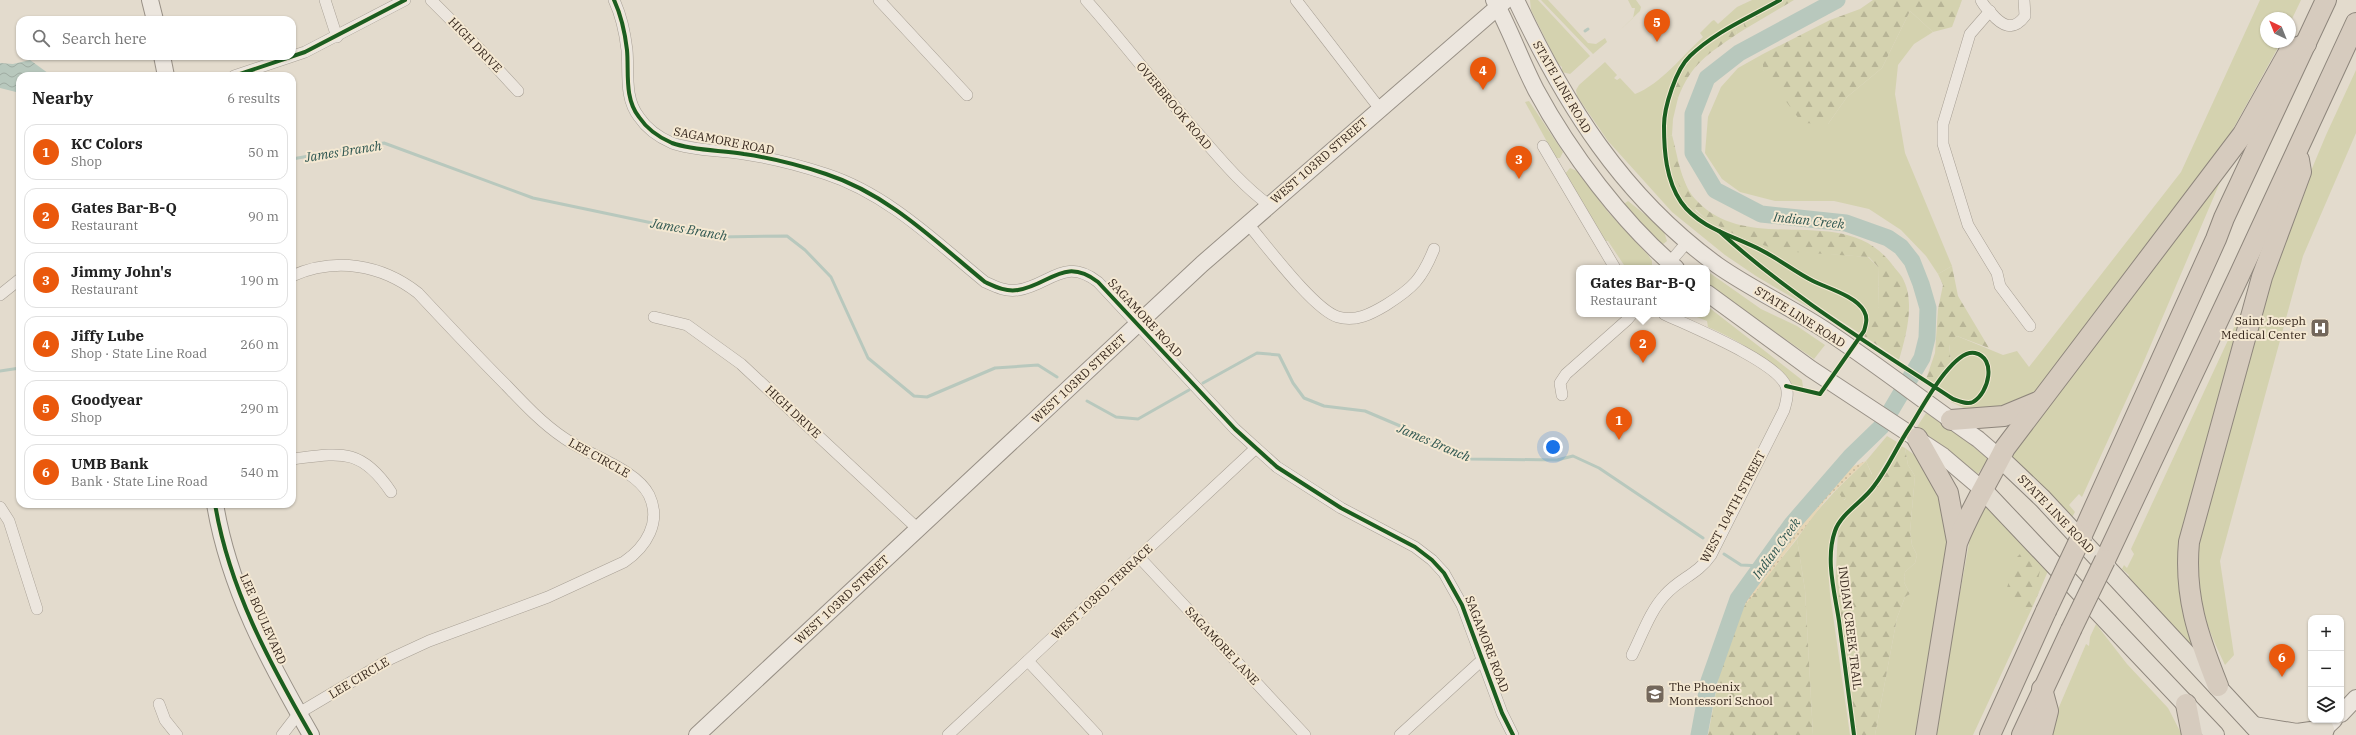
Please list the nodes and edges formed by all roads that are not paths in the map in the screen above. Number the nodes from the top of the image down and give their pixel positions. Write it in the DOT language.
graph roads {
  1 [pos="150,0"];
  2 [pos="325,0"];
  3 [pos="405,0"];
  4 [pos="431,0"];
  5 [pos="614,0"];
  6 [pos="878,0"];
  7 [pos="1086,0"];
  8 [pos="1296,0"];
  9 [pos="1516,0"];
  10 [pos="1981,0"];
  11 [pos="2024,0"];
  12 [pos="2326,0"];
  13 [pos="1499,2"];
  14 [pos="1990,11"];
  15 [pos="154,16"];
  16 [pos="2356,23"];
  17 [pos="337,37"];
  18 [pos="2306,44"];
  19 [pos="296,55"];
  20 [pos="163,60"];
  21 [pos="281,60"];
  22 [pos="165,72"];
  23 [pos="246,72"];
  24 [pos="518,92"];
  25 [pos="967,94"];
  26 [pos="1380,109"];
  27 [pos="1543,146"];
  28 [pos="2297,152"];
  29 [pos="1269,205"];
  30 [pos="1248,224"];
  31 [pos="1688,241"];
  32 [pos="1434,249"];
  33 [pos="1613,265"];
  34 [pos="1669,265"];
  35 [pos="1671,265"];
  36 [pos="296,275"];
  37 [pos="16,282"];
  38 [pos="0,295"];
  39 [pos="1710,295"];
  40 [pos="654,317"];
  41 [pos="1630,317"];
  42 [pos="1671,317"];
  43 [pos="1137,324"];
  44 [pos="2030,326"];
  45 [pos="1562,396"];
  46 [pos="2042,400"];
  47 [pos="1951,420"];
  48 [pos="1917,438"];
  49 [pos="1256,448"];
  50 [pos="2000,458"];
  51 [pos="296,459"];
  52 [pos="1984,490"];
  53 [pos="392,492"];
  54 [pos="0,507"];
  55 [pos="216,508"];
  56 [pos="918,529"];
  57 [pos="1957,543"];
  58 [pos="1139,557"];
  59 [pos="37,609"];
  60 [pos="1632,655"];
  61 [pos="1482,660"];
  62 [pos="1028,661"];
  63 [pos="2218,686"];
  64 [pos="2042,689"];
  65 [pos="2356,698"];
  66 [pos="159,704"];
  67 [pos="2186,704"];
  68 [pos="2344,711"];
  69 [pos="299,713"];
  70 [pos="2325,730"];
  71 [pos="2258,731"];
  72 [pos="177,735"];
  73 [pos="282,735"];
  74 [pos="311,735"];
  75 [pos="697,735"];
  76 [pos="948,735"];
  77 [pos="1098,735"];
  78 [pos="1306,735"];
  79 [pos="1400,735"];
  80 [pos="1514,735"];
  81 [pos="1926,735"];
  82 [pos="1990,735"];
  83 [pos="2022,735"];
  84 [pos="2042,735"];
  85 [pos="2192,735"];
  86 [pos="2215,735"];
  1 -- 15 [label="main road"];
  2 -- 17 [label="street"];
  3 -- 17 [label="street"];
  4 -- 24 [label="street, HIGH DRIVE"];
  5 -- 43 [label="street, SAGAMORE ROAD"];
  6 -- 25 [label="street"];
  7 -- 29 [label="street, OVERBROOK ROAD"];
  8 -- 26 [label="street"];
  9 -- 31 [label="main road, STATE LINE ROAD"];
  10 -- 14 [label="street"];
  11 -- 14 [label="street"];
  12 -- 18 [label="highway"];
  13 -- 26 [label="main road, WEST 103RD STREET"];
  13 -- 34 [label="main road, STATE LINE ROAD"];
  14 -- 44 [label="street"];
  16 -- 28 [label="highway"];
  17 -- 19 [label="street"];
  18 -- 46 [label="highway"];
  18 -- 82 [label="highway, bridge"];
  20 -- 22 [label="main road"];
  21 -- 23 [label="street"];
  26 -- 29 [label="main road, WEST 103RD STREET"];
  27 -- 33 [label="street"];
  28 -- 63 [label="highway"];
  28 -- 64 [label="highway, bridge"];
  29 -- 30 [label="main road, WEST 103RD STREET"];
  30 -- 32 [label="street"];
  30 -- 43 [label="main road, WEST 103RD STREET"];
  31 -- 35 [label="street"];
  31 -- 47 [label="main road, STATE LINE ROAD"];
  36 -- 69 [label="street, LEE CIRCLE"];
  37 -- 38 [label="street"];
  39 -- 48 [label="main road"];
  40 -- 56 [label="street, HIGH DRIVE"];
  41 -- 45 [label="street"];
  42 -- 60 [label="street, WEST 104TH STREET"];
  43 -- 49 [label="street, SAGAMORE ROAD"];
  43 -- 56 [label="main road, WEST 103RD STREET"];
  46 -- 47 [label="highway"];
  46 -- 50 [label="highway"];
  47 -- 50 [label="main road, STATE LINE ROAD"];
  48 -- 52 [label="main road"];
  48 -- 57 [label="highway"];
  49 -- 58 [label="street, WEST 103RD TERRACE"];
  49 -- 61 [label="street, SAGAMORE ROAD"];
  50 -- 52 [label="highway"];
  50 -- 63 [label="main road, STATE LINE ROAD"];
  51 -- 53 [label="street"];
  52 -- 57 [label="highway"];
  52 -- 67 [label="main road"];
  54 -- 59 [label="street"];
  55 -- 69 [label="main road, LEE BOULEVARD"];
  56 -- 75 [label="main road, WEST 103RD STREET"];
  57 -- 81 [label="highway"];
  58 -- 62 [label="street, WEST 103RD TERRACE"];
  58 -- 78 [label="street, SAGAMORE LANE"];
  61 -- 79 [label="street"];
  61 -- 80 [label="street, SAGAMORE ROAD"];
  62 -- 76 [label="street, WEST 103RD TERRACE"];
  62 -- 77 [label="street"];
  63 -- 71 [label="main road, STATE LINE ROAD"];
  64 -- 83 [label="highway"];
  64 -- 84 [label="highway"];
  65 -- 68 [label="main road"];
  66 -- 72 [label="street"];
  67 -- 85 [label="highway"];
  67 -- 86 [label="main road"];
  69 -- 73 [label="street"];
  69 -- 74 [label="main road, LEE BOULEVARD"];
  70 -- 71 [label="main road"];
}
